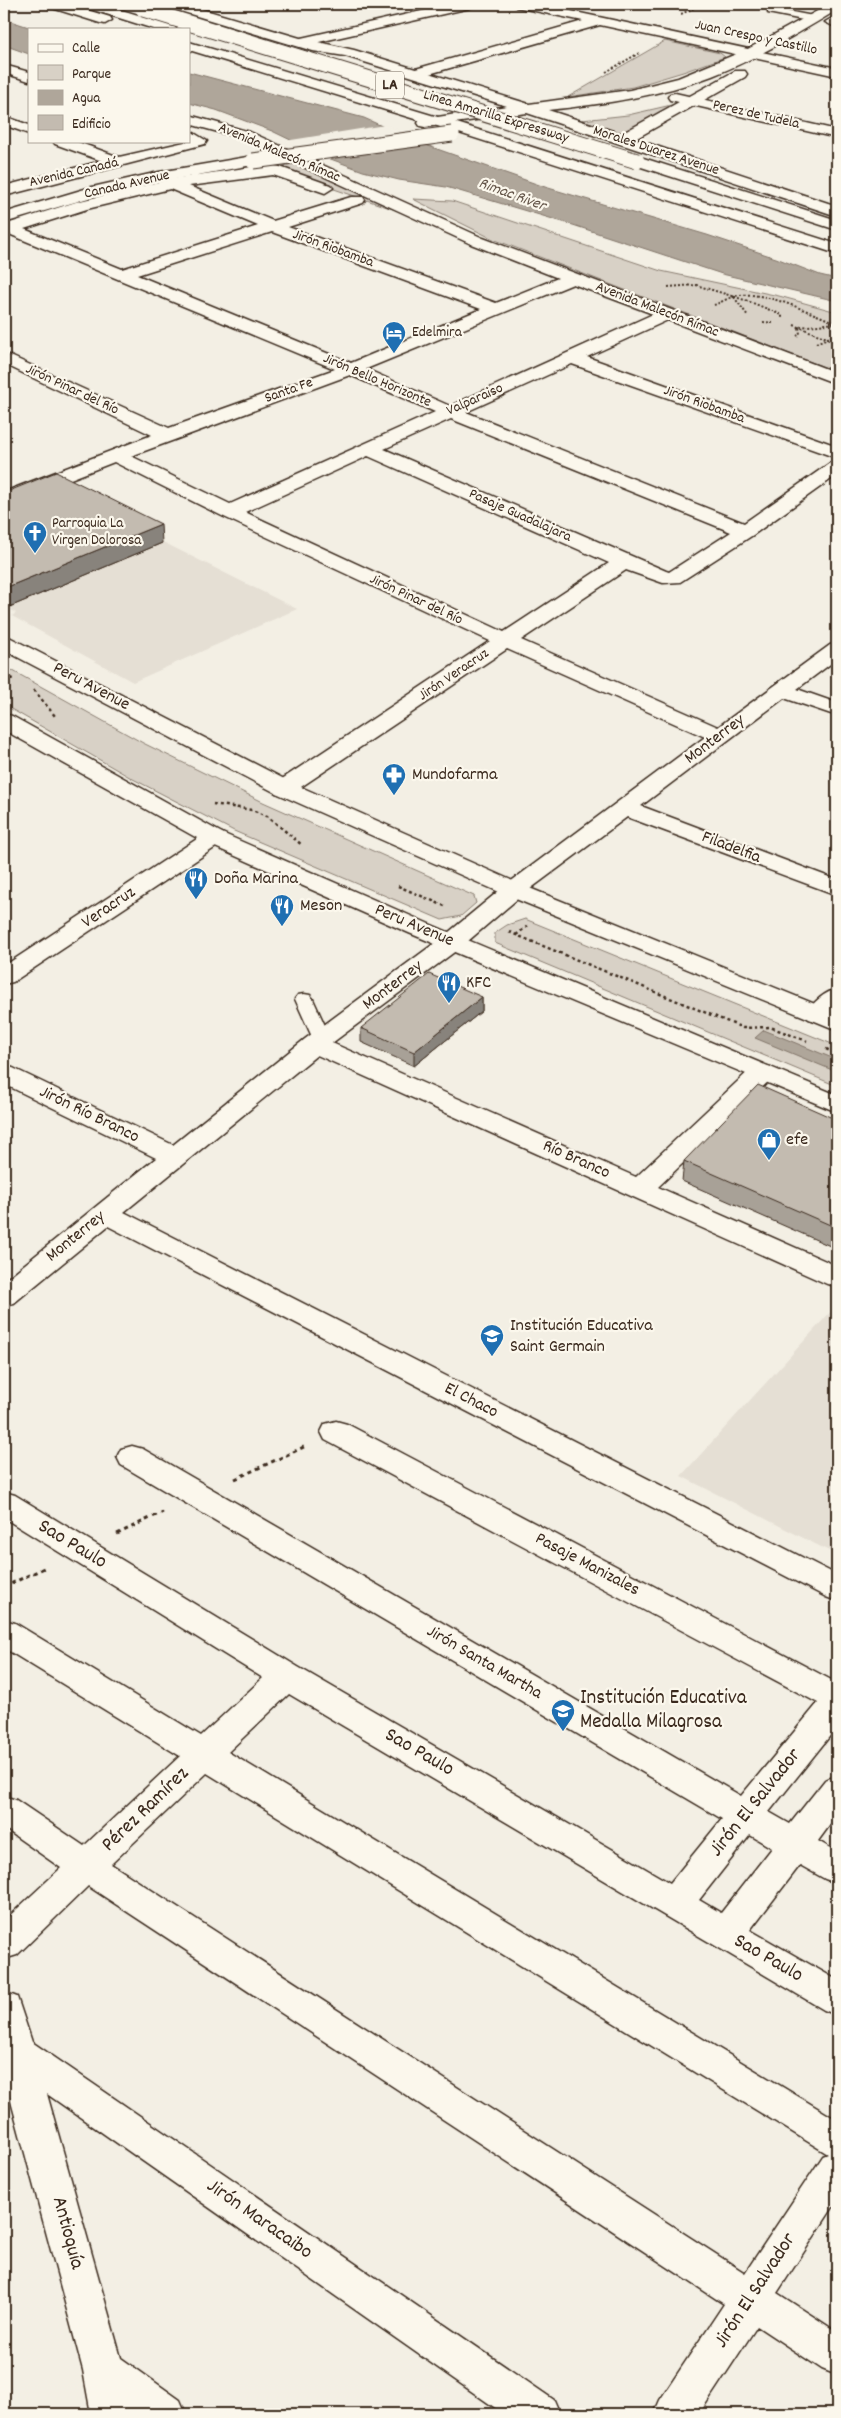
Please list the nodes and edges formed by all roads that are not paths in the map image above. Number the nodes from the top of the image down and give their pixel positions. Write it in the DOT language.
graph roads {
  1 [pos="54,4"];
  2 [pos="89,4"];
  3 [pos="172,4"];
  4 [pos="470,4"];
  5 [pos="521,4"];
  6 [pos="837,5"];
  7 [pos="126,10"];
  8 [pos="771,11"];
  9 [pos="814,19"];
  10 [pos="597,22"];
  11 [pos="835,22"];
  12 [pos="131,28"];
  13 [pos="167,28"];
  14 [pos="190,35"];
  15 [pos="301,42"];
  16 [pos="190,46"];
  17 [pos="752,54"];
  18 [pos="770,58"];
  19 [pos="4,69"];
  20 [pos="837,72"];
  21 [pos="416,73"];
  22 [pos="28,77"];
  23 [pos="730,79"];
  24 [pos="675,97"];
  25 [pos="694,101"];
  26 [pos="523,107"];
  27 [pos="486,112"];
  28 [pos="542,114"];
  29 [pos="190,118"];
  30 [pos="557,119"];
  31 [pos="4,120"];
  32 [pos="430,122"];
  33 [pos="28,130"];
  34 [pos="468,131"];
  35 [pos="837,134"];
  36 [pos="194,137"];
  37 [pos="622,140"];
  38 [pos="63,142"];
  39 [pos="118,162"];
  40 [pos="259,166"];
  41 [pos="171,184"];
  42 [pos="4,191"];
  43 [pos="356,200"];
  44 [pos="4,206"];
  45 [pos="837,211"];
  46 [pos="6,225"];
  47 [pos="837,225"];
  48 [pos="271,226"];
  49 [pos="837,238"];
  50 [pos="477,241"];
  51 [pos="837,249"];
  52 [pos="122,274"];
  53 [pos="572,278"];
  54 [pos="498,310"];
  55 [pos="668,314"];
  56 [pos="570,357"];
  57 [pos="4,358"];
  58 [pos="351,369"];
  59 [pos="837,379"];
  60 [pos="450,412"];
  61 [pos="168,435"];
  62 [pos="368,449"];
  63 [pos="837,452"];
  64 [pos="116,456"];
  65 [pos="837,468"];
  66 [pos="4,499"];
  67 [pos="229,512"];
  68 [pos="746,531"];
  69 [pos="624,562"];
  70 [pos="504,641"];
  71 [pos="4,642"];
  72 [pos="837,649"];
  73 [pos="781,690"];
  74 [pos="837,710"];
  75 [pos="4,721"];
  76 [pos="720,736"];
  77 [pos="284,788"];
  78 [pos="624,808"];
  79 [pos="214,838"];
  80 [pos="837,888"];
  81 [pos="514,890"];
  82 [pos="452,942"];
  83 [pos="4,977"];
  84 [pos="837,996"];
  85 [pos="304,999"];
  86 [pos="828,1018"];
  87 [pos="318,1042"];
  88 [pos="762,1073"];
  89 [pos="4,1074"];
  90 [pos="837,1104"];
  91 [pos="175,1157"];
  92 [pos="640,1188"];
  93 [pos="104,1213"];
  94 [pos="837,1277"];
  95 [pos="4,1296"];
  96 [pos="336,1432"];
  97 [pos="132,1457"];
  98 [pos="4,1503"];
  99 [pos="837,1589"];
  100 [pos="4,1632"];
  101 [pos="286,1676"];
  102 [pos="837,1698"];
  103 [pos="837,1703"];
  104 [pos="204,1754"];
  105 [pos="837,1790"];
  106 [pos="4,1810"];
  107 [pos="746,1816"];
  108 [pos="794,1845"];
  109 [pos="87,1867"];
  110 [pos="837,1869"];
  111 [pos="675,1903"];
  112 [pos="726,1934"];
  113 [pos="4,1944"];
  114 [pos="837,1999"];
  115 [pos="4,2008"];
  116 [pos="18,2053"];
  117 [pos="837,2140"];
  118 [pos="837,2168"];
  119 [pos="752,2298"];
  120 [pos="837,2355"];
  121 [pos="104,2370"];
  122 [pos="112,2414"];
  123 [pos="165,2414"];
  124 [pos="539,2414"];
  125 [pos="675,2414"];
  1 -- 12 [label="main road"];
  2 -- 7 [label="main road, Linea Amarilla Expressway / LA"];
  3 -- 15 [label="main road, Morales Duarez Avenue"];
  4 -- 15 [label="main road"];
  5 -- 10 [label="main road, Juan Crespo y Castillo"];
  6 -- 9 [label="main road"];
  7 -- 13 [label="main road, Linea Amarilla Expressway / LA"];
  7 -- 47 [label="main road, Linea Amarilla Expressway / LA, bridge"];
  8 -- 9 [label="lane"];
  9 -- 17 [label="main road"];
  10 -- 17 [label="main road, Juan Crespo y Castillo"];
  10 -- 21 [label="main road"];
  11 -- 18 [label="main road"];
  14 -- 49 [label="main road, Linea Amarilla Expressway / LA"];
  15 -- 21 [label="main road, Morales Duarez Avenue"];
  15 -- 27 [label="main road, Morales Duarez Avenue"];
  16 -- 32 [label="main road"];
  17 -- 18 [label="main road, Juan Crespo y Castillo"];
  17 -- 26 [label="main road"];
  18 -- 20 [label="main road, Juan Crespo y Castillo"];
  18 -- 23 [label="main road"];
  19 -- 22 [label="main road"];
  21 -- 26 [label="main road, Morales Duarez Avenue"];
  23 -- 24 [label="main road"];
  23 -- 25 [label="main road"];
  24 -- 25 [label="main road, Perez de Tudela"];
  24 -- 30 [label="main road"];
  25 -- 35 [label="main road, Perez de Tudela"];
  25 -- 37 [label="main road"];
  26 -- 27 [label="main road"];
  26 -- 28 [label="main road, Morales Duarez Avenue"];
  27 -- 32 [label="main road"];
  28 -- 30 [label="main road, Morales Duarez Avenue"];
  28 -- 34 [label="main road"];
  29 -- 50 [label="main road, Avenida Malecón Rímac"];
  30 -- 34 [label="main road"];
  30 -- 37 [label="main road, Morales Duarez Avenue"];
  31 -- 33 [label="main road"];
  32 -- 34 [label="main road"];
  32 -- 44 [label="main road, Canada Avenue"];
  34 -- 40 [label="main road, Avenida Canadá, bridge"];
  34 -- 51 [label="main road"];
  36 -- 39 [label="main road, Avenida Canadá"];
  37 -- 45 [label="main road, Morales Duarez Avenue"];
  38 -- 39 [label="main road"];
  39 -- 42 [label="main road, Avenida Canadá"];
  40 -- 41 [label="main road, Avenida Canadá"];
  40 -- 43 [label="main road, Avenida Malecón Rímac"];
  40 -- 46 [label="main road, Canada Avenue"];
  41 -- 46 [label="main road, Avenida Canadá"];
  41 -- 48 [label="main road, Jirón Riobamba"];
  43 -- 48 [label="main road"];
  43 -- 50 [label="main road, Avenida Malecón Rímac"];
  46 -- 52 [label="main road, Jirón Bello Horizonte"];
  48 -- 52 [label="main road"];
  48 -- 54 [label="main road, Jirón Riobamba"];
  50 -- 53 [label="main road, Avenida Malecón Rímac"];
  52 -- 58 [label="main road, Jirón Bello Horizonte"];
  53 -- 54 [label="main road, Santa Fe"];
  53 -- 55 [label="main road, Avenida Malecón Rímac"];
  54 -- 58 [label="main road, Santa Fe"];
  55 -- 56 [label="main road, Valparaiso"];
  55 -- 59 [label="main road, Avenida Malecón Rímac"];
  56 -- 60 [label="main road, Valparaiso"];
  56 -- 63 [label="main road, Jirón Riobamba"];
  57 -- 61 [label="main road, Jirón Pinar del Río"];
  58 -- 60 [label="main road, Jirón Bello Horizonte"];
  58 -- 61 [label="main road, Santa Fe"];
  60 -- 62 [label="main road, Valparaiso"];
  60 -- 68 [label="main road, Jirón Bello Horizonte"];
  61 -- 64 [label="main road, Santa Fe"];
  62 -- 67 [label="main road, Valparaiso"];
  62 -- 69 [label="main road, Pasaje Guadalajara"];
  64 -- 66 [label="main road, Santa Fe"];
  64 -- 67 [label="main road, Jirón Pinar del Río"];
  65 -- 68 [label="main road"];
  67 -- 70 [label="main road, Jirón Pinar del Río"];
  68 -- 69 [label="main road, Pasaje Guadalajara"];
  69 -- 70 [label="main road, Jirón Veracruz"];
  70 -- 76 [label="main road, Jirón Pinar del Río"];
  70 -- 77 [label="main road, Jirón Veracruz"];
  71 -- 77 [label="main road, Peru Avenue"];
  72 -- 73 [label="main road, Monterrey"];
  73 -- 74 [label="main road"];
  73 -- 76 [label="main road, Monterrey"];
  75 -- 79 [label="main road, Peru Avenue"];
  76 -- 78 [label="main road, Monterrey"];
  77 -- 81 [label="main road, Peru Avenue"];
  78 -- 80 [label="main road, Filadelfia"];
  78 -- 81 [label="main road, Monterrey"];
  79 -- 82 [label="main road, Peru Avenue"];
  79 -- 83 [label="main road, Veracruz"];
  81 -- 82 [label="main road, Monterrey"];
  81 -- 86 [label="main road, Peru Avenue"];
  82 -- 87 [label="main road, Monterrey"];
  82 -- 88 [label="main road, Peru Avenue"];
  84 -- 86 [label="main road"];
  85 -- 87 [label="lane"];
  87 -- 91 [label="main road, Monterrey"];
  87 -- 92 [label="main road, Río Branco"];
  88 -- 90 [label="main road, Peru Avenue"];
  88 -- 92 [label="main road"];
  89 -- 91 [label="main road, Jirón Río Branco"];
  91 -- 93 [label="main road, Monterrey"];
  92 -- 94 [label="main road, Río Branco"];
  93 -- 95 [label="main road, Monterrey"];
  93 -- 99 [label="main road, El Chaco"];
  96 -- 102 [label="main road, Pasaje Manizales"];
  97 -- 107 [label="main road, Jirón Santa Martha"];
  98 -- 101 [label="main road, Sao Paulo"];
  100 -- 104 [label="main road"];
  101 -- 104 [label="main road, Pérez Ramírez"];
  101 -- 111 [label="main road, Sao Paulo"];
  103 -- 107 [label="main road, Jirón El Salvador"];
  104 -- 109 [label="main road, Pérez Ramírez"];
  104 -- 117 [label="main road"];
  105 -- 108 [label="main road"];
  106 -- 109 [label="main road"];
  107 -- 108 [label="main road, Jirón Santa Martha"];
  107 -- 111 [label="main road, Jirón El Salvador"];
  108 -- 110 [label="main road, Jirón Santa Martha"];
  108 -- 112 [label="main road"];
  109 -- 113 [label="main road, Pérez Ramírez"];
  109 -- 119 [label="main road"];
  111 -- 112 [label="main road, Sao Paulo"];
  112 -- 114 [label="main road, Sao Paulo"];
  115 -- 116 [label="main road"];
  116 -- 121 [label="main road, Antioquía"];
  116 -- 124 [label="main road, Jirón Maracaibo"];
  118 -- 119 [label="main road, Jirón El Salvador"];
  119 -- 120 [label="main road"];
  119 -- 125 [label="main road, Jirón El Salvador"];
  121 -- 122 [label="main road, Antioquía"];
  121 -- 123 [label="main road"];
}
